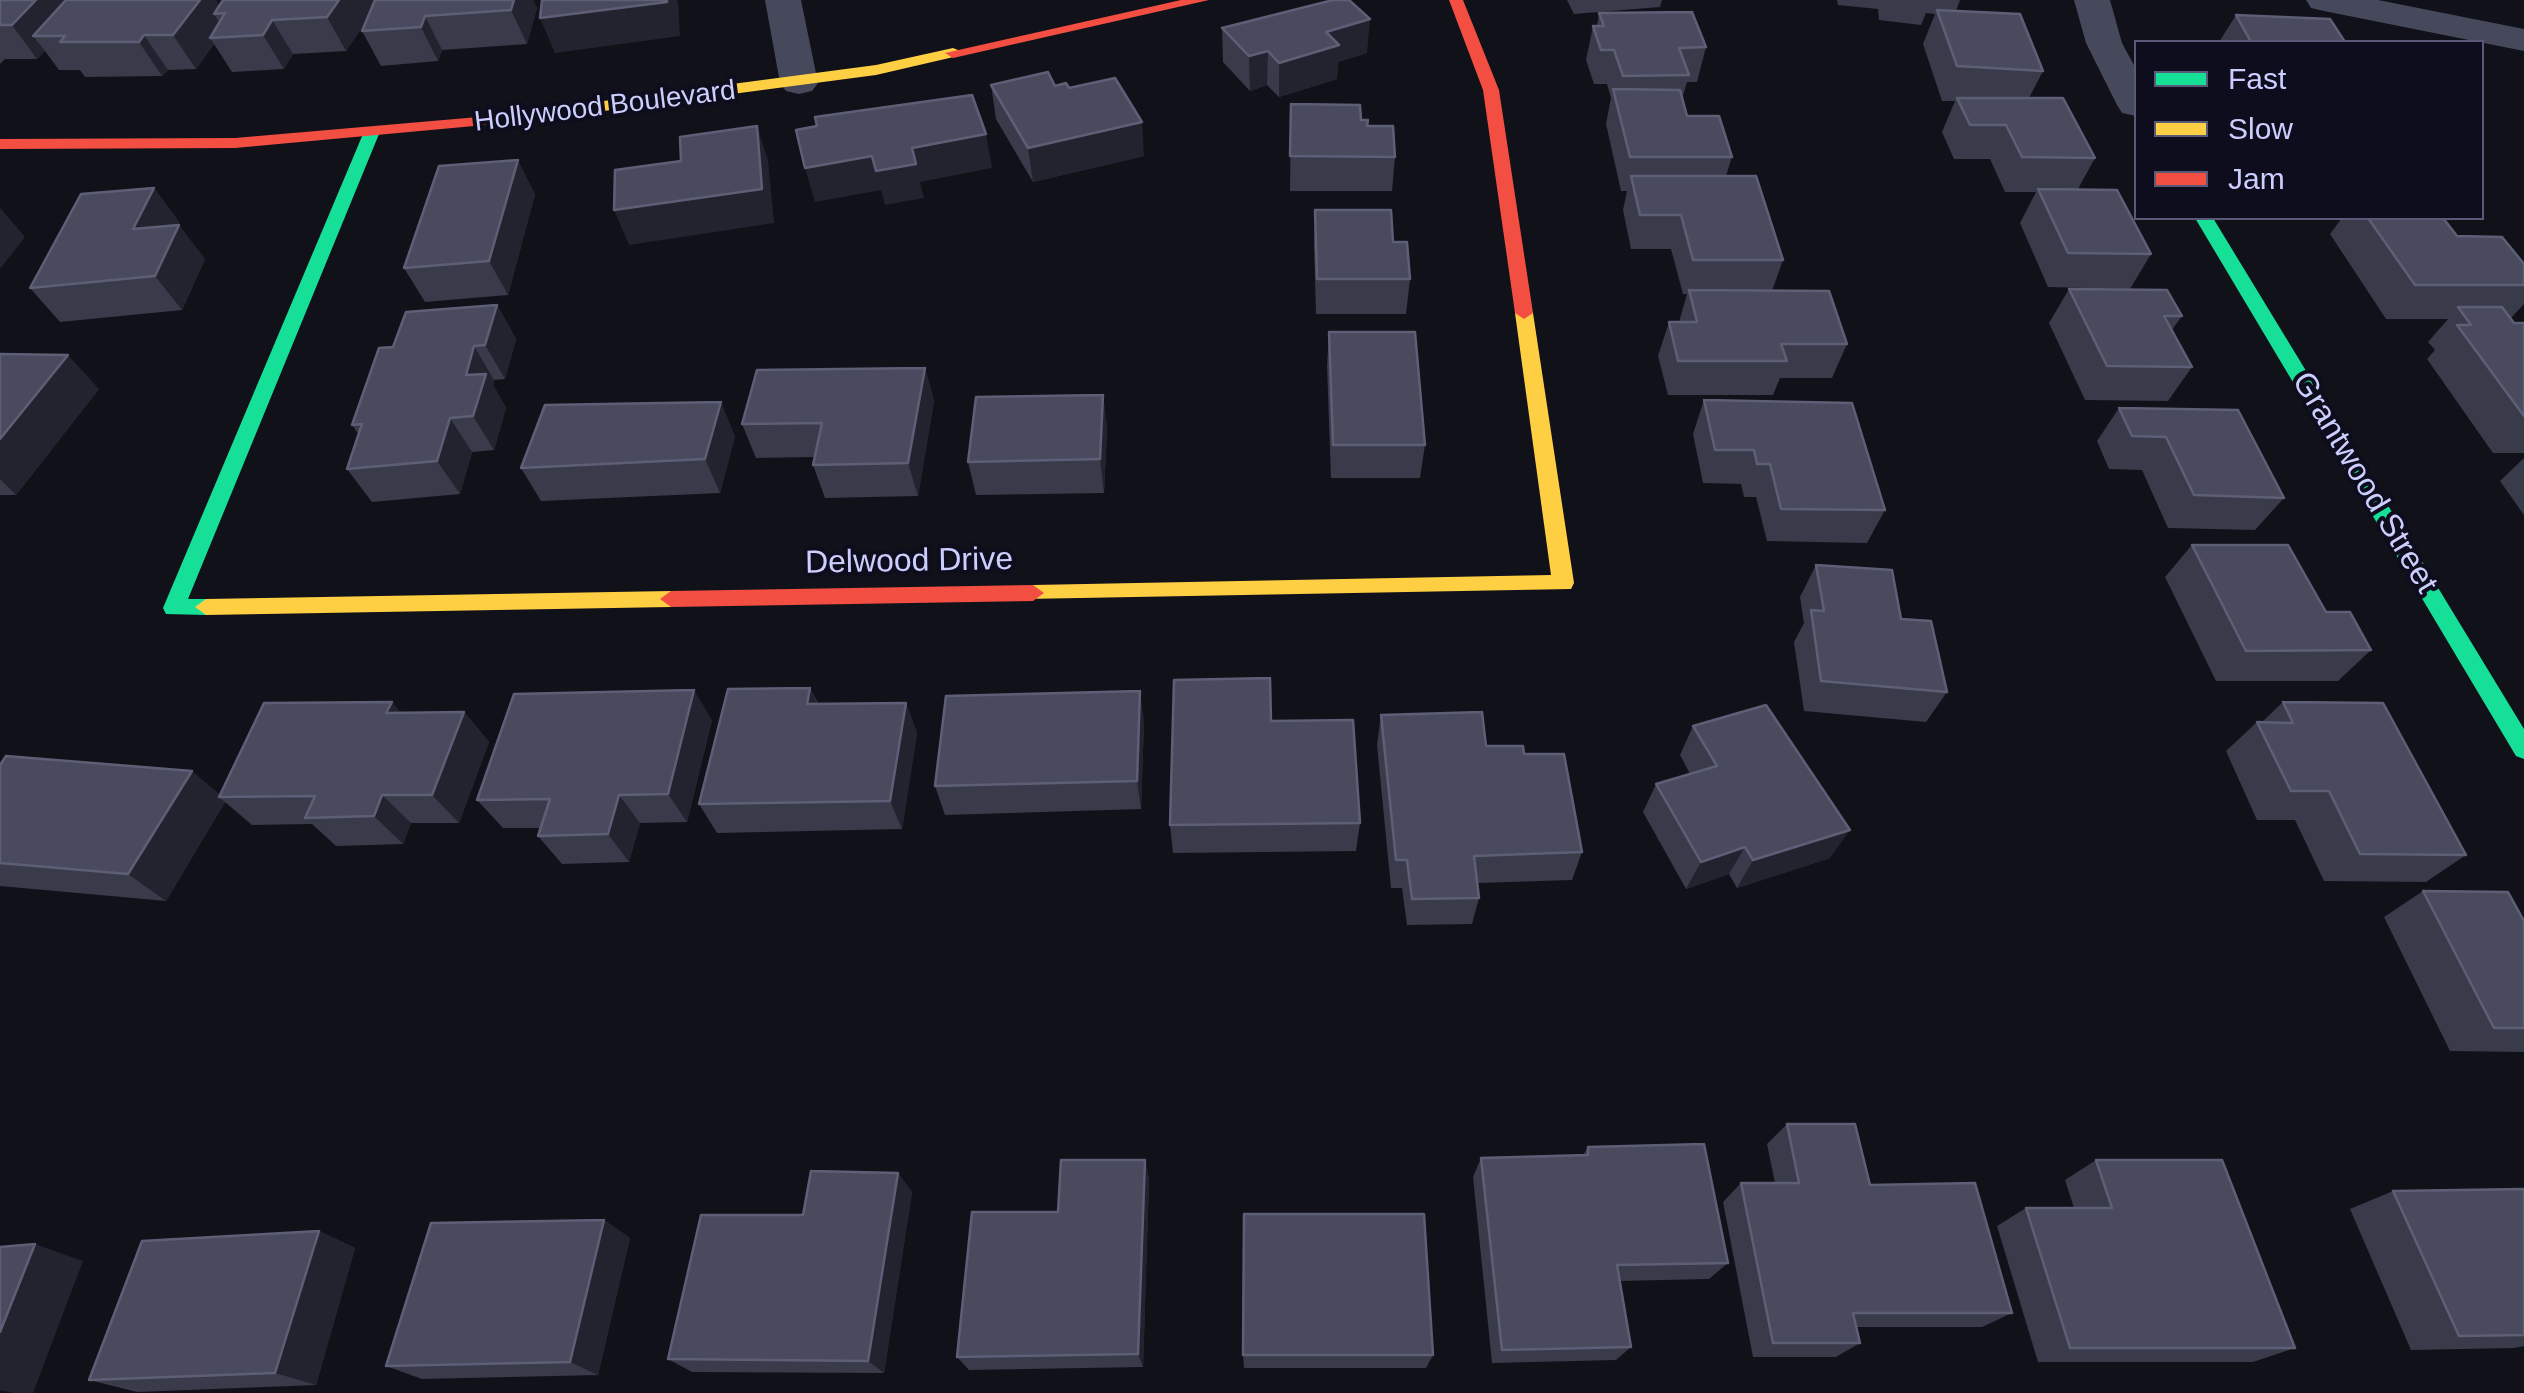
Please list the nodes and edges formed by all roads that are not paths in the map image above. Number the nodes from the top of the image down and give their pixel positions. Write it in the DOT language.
graph roads {
  1 [pos="783,0"];
  2 [pos="1202,0"];
  3 [pos="1456,0"];
  4 [pos="2092,0"];
  5 [pos="2324,0"];
  6 [pos="2524,40"];
  7 [pos="799,84"];
  8 [pos="2134,102"];
  9 [pos="370,134"];
  10 [pos="0,144"];
  11 [pos="2205,220"];
  12 [pos="2524,749"];
  1 -- 7 [label="street"];
  2 -- 7 [label="street, Hollywood Boulevard"];
  3 -- 9 [label="street, Delwood Drive"];
  4 -- 8 [label="street"];
  5 -- 6 [label="street"];
  7 -- 9 [label="street, Hollywood Boulevard"];
  9 -- 10 [label="street, Hollywood Boulevard"];
  11 -- 12 [label="street, Grantwood Street"];
}
